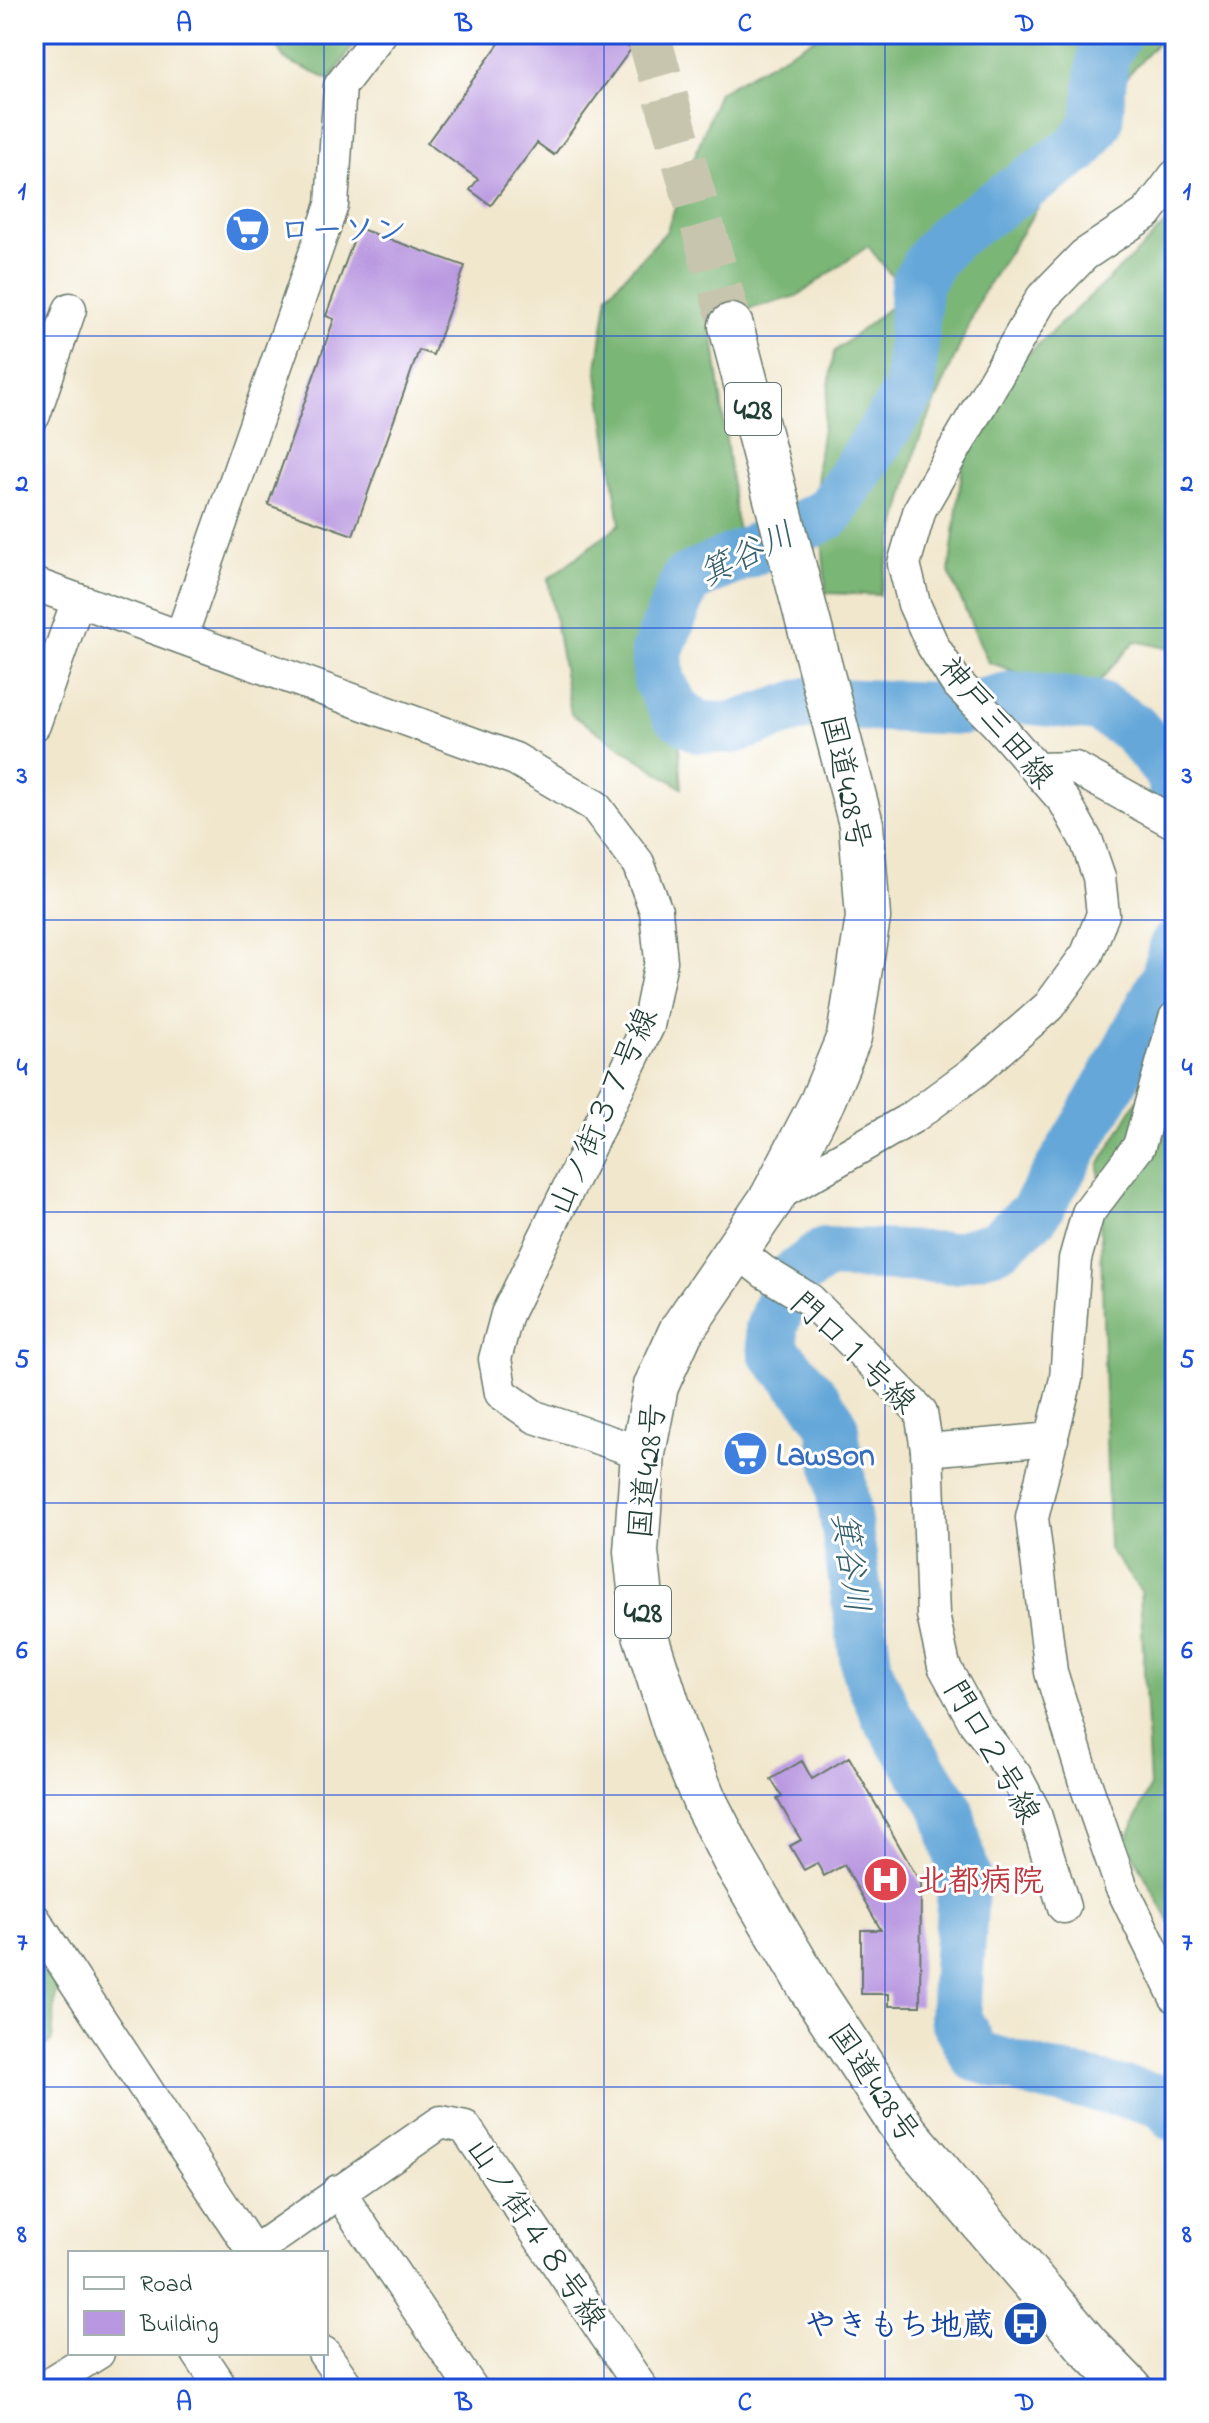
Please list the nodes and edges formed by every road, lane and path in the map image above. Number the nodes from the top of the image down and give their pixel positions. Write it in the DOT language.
graph roads {
  1 [pos="380,34"];
  2 [pos="1175,176"];
  3 [pos="70,309"];
  4 [pos="731,326"];
  5 [pos="41,373"];
  6 [pos="34,415"];
  7 [pos="34,584"];
  8 [pos="78,600"];
  9 [pos="181,637"];
  10 [pos="34,725"];
  11 [pos="1036,769"];
  12 [pos="1170,820"];
  13 [pos="1175,1018"];
  14 [pos="772,1198"];
  15 [pos="750,1261"];
  16 [pos="1052,1439"];
  17 [pos="927,1450"];
  18 [pos="643,1453"];
  19 [pos="1064,1907"];
  20 [pos="34,1919"];
  21 [pos="1175,1996"];
  22 [pos="338,2191"];
  23 [pos="252,2251"];
  24 [pos="256,2251"];
  25 [pos="95,2355"];
  26 [pos="199,2355"];
  27 [pos="325,2355"];
  28 [pos="40,2389"];
  29 [pos="222,2389"];
  30 [pos="349,2389"];
  31 [pos="472,2389"];
  32 [pos="642,2389"];
  33 [pos="1130,2389"];
  1 -- 9 [label="street"];
  2 -- 11 [label="street, 神戸三田線"];
  3 -- 5 [label="street"];
  4 -- 14 [label="highway, 国道428号 / 428"];
  5 -- 6 [label="street"];
  7 -- 8 [label="street, 山ノ街３７号線"];
  8 -- 9 [label="street, 山ノ街３７号線"];
  8 -- 10 [label="street"];
  9 -- 18 [label="street, 山ノ街３７号線"];
  11 -- 12 [label="street"];
  11 -- 14 [label="street, 神戸三田線"];
  13 -- 16 [label="street"];
  14 -- 15 [label="highway, 国道428号 / 428"];
  15 -- 17 [label="street, 門口１号線"];
  15 -- 18 [label="highway, 国道428号 / 428"];
  16 -- 17 [label="street, 門口１号線"];
  16 -- 21 [label="street"];
  17 -- 19 [label="street, 門口２号線"];
  18 -- 33 [label="highway, 国道428号 / 428"];
  20 -- 23 [label="street"];
  22 -- 24 [label="street, 山ノ街４８号線"];
  22 -- 31 [label="street"];
  22 -- 32 [label="street, 山ノ街４８号線"];
  25 -- 28 [label="street"];
  26 -- 29 [label="street"];
  27 -- 30 [label="street"];
}
